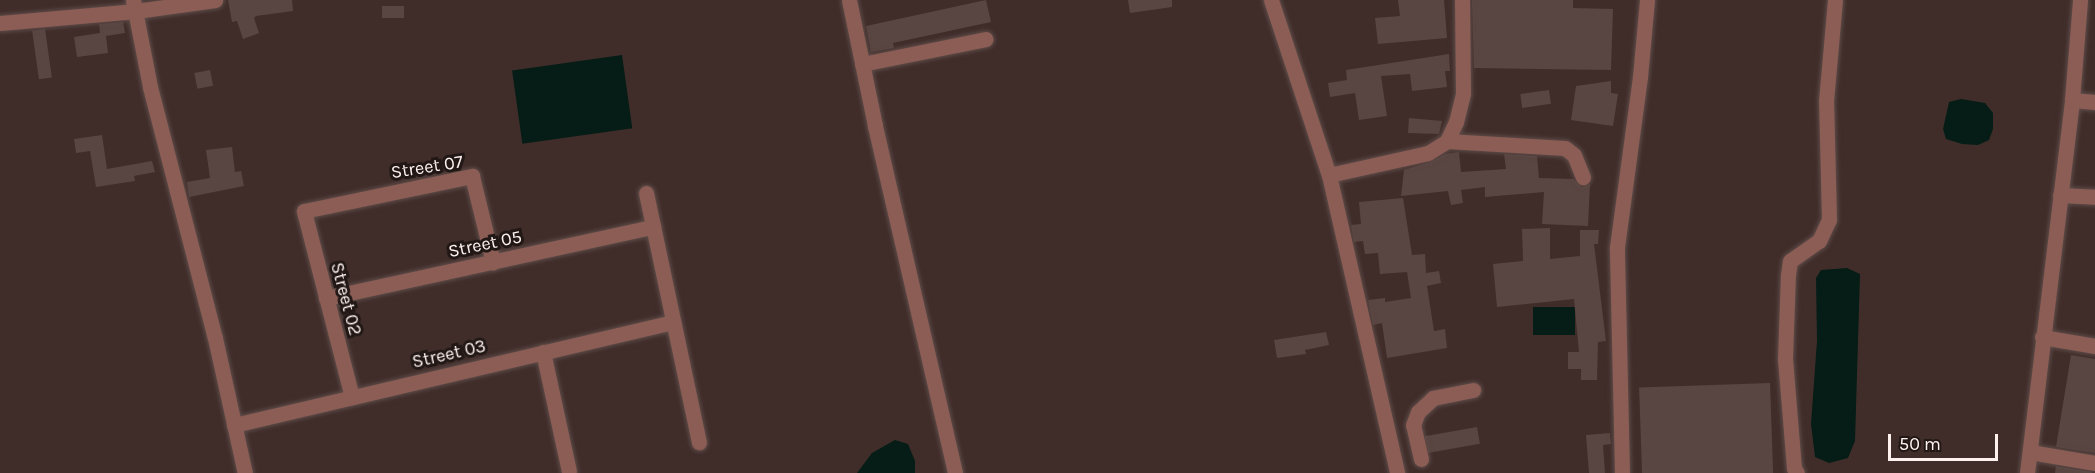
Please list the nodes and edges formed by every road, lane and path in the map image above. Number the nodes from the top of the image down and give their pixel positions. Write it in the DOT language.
graph roads {
  1 [pos="215,0"];
  2 [pos="849,0"];
  3 [pos="1271,0"];
  4 [pos="1462,0"];
  5 [pos="1647,0"];
  6 [pos="1835,0"];
  7 [pos="2080,0"];
  8 [pos="134,5"];
  9 [pos="0,23"];
  10 [pos="986,39"];
  11 [pos="862,64"];
  12 [pos="2072,100"];
  13 [pos="2095,102"];
  14 [pos="1447,141"];
  15 [pos="1329,175"];
  16 [pos="1583,177"];
  17 [pos="646,193"];
  18 [pos="2060,195"];
  19 [pos="2095,197"];
  20 [pos="304,211"];
  21 [pos="653,227"];
  22 [pos="493,262"];
  23 [pos="326,298"];
  24 [pos="673,322"];
  25 [pos="2042,337"];
  26 [pos="2095,346"];
  27 [pos="543,352"];
  28 [pos="1473,390"];
  29 [pos="352,397"];
  30 [pos="234,425"];
  31 [pos="1413,425"];
  32 [pos="1388,430"];
  33 [pos="699,442"];
  34 [pos="2030,452"];
  35 [pos="1421,459"];
  36 [pos="2095,463"];
  37 [pos="569,471"];
  38 [pos="245,473"];
  39 [pos="955,473"];
  40 [pos="1397,473"];
  41 [pos="1622,473"];
  42 [pos="1797,473"];
  43 [pos="2027,473"];
  1 -- 8 [label="street"];
  2 -- 11 [label="street"];
  3 -- 15 [label="street"];
  4 -- 14 [label="street"];
  5 -- 41 [label="street"];
  6 -- 42 [label="street"];
  7 -- 12 [label="street"];
  8 -- 9 [label="street"];
  8 -- 30 [label="street"];
  10 -- 11 [label="street"];
  11 -- 39 [label="street"];
  12 -- 13 [label="street"];
  12 -- 18 [label="street"];
  14 -- 15 [label="street"];
  14 -- 16 [label="street"];
  15 -- 32 [label="street"];
  17 -- 21 [label="street"];
  18 -- 19 [label="street"];
  18 -- 25 [label="street"];
  20 -- 22 [label="street, Street 07"];
  20 -- 23 [label="street, Street 02"];
  21 -- 22 [label="street, Street 05"];
  21 -- 24 [label="street"];
  22 -- 23 [label="street, Street 05"];
  23 -- 29 [label="street, Street 02"];
  24 -- 27 [label="street, Street 03"];
  24 -- 33 [label="street"];
  25 -- 26 [label="street"];
  25 -- 34 [label="street"];
  27 -- 29 [label="street, Street 03"];
  27 -- 37 [label="street"];
  28 -- 31 [label="street"];
  29 -- 30 [label="street, Street 03"];
  30 -- 38 [label="street"];
  31 -- 32 [label="street"];
  31 -- 35 [label="street"];
  32 -- 40 [label="street"];
  34 -- 36 [label="street"];
  34 -- 43 [label="street"];
}
